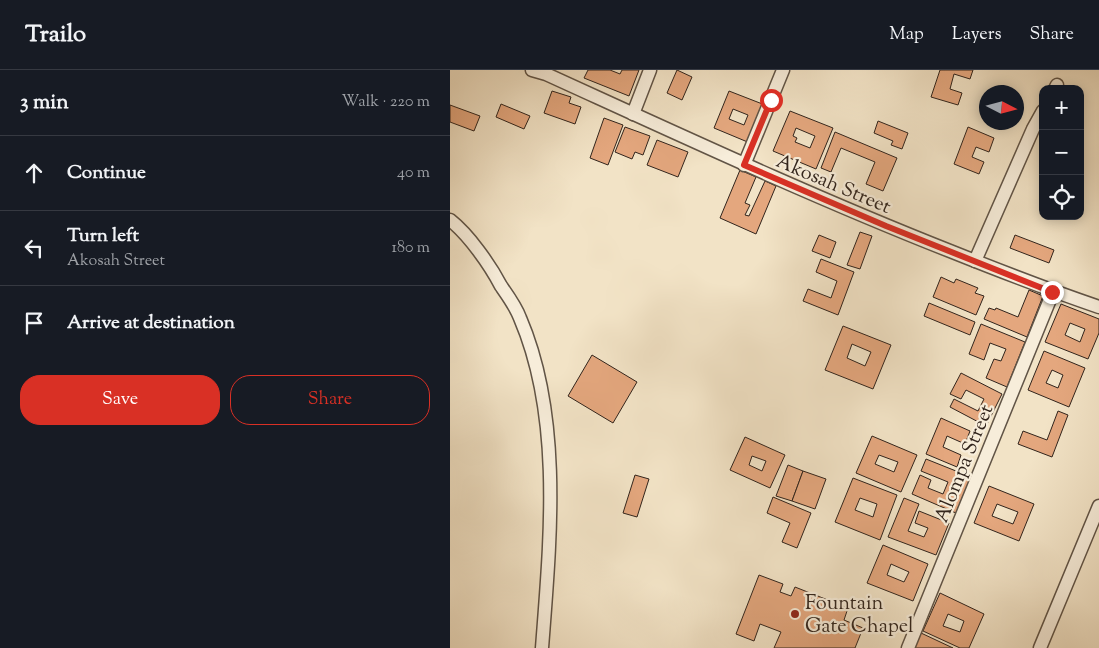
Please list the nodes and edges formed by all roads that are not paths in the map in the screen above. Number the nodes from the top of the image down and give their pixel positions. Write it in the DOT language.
graph roads {
  1 [pos="532,70"];
  2 [pos="650,70"];
  3 [pos="783,70"];
  4 [pos="633,114"];
  5 [pos="1039,117"];
  6 [pos="744,165"];
  7 [pos="450,220"];
  8 [pos="975,261"];
  9 [pos="1052,292"];
  10 [pos="1099,307"];
  11 [pos="1099,506"];
  12 [pos="542,648"];
  13 [pos="908,648"];
  14 [pos="1040,648"];
  1 -- 4 [label="street, Akosah Street"];
  2 -- 4 [label="street"];
  3 -- 6 [label="street"];
  4 -- 6 [label="street, Akosah Street"];
  5 -- 8 [label="street"];
  6 -- 8 [label="street, Akosah Street"];
  7 -- 12 [label="street"];
  8 -- 9 [label="street, Akosah Street"];
  9 -- 10 [label="street, Akosah Street"];
  9 -- 13 [label="street, Alompa Street"];
  11 -- 14 [label="street"];
}
